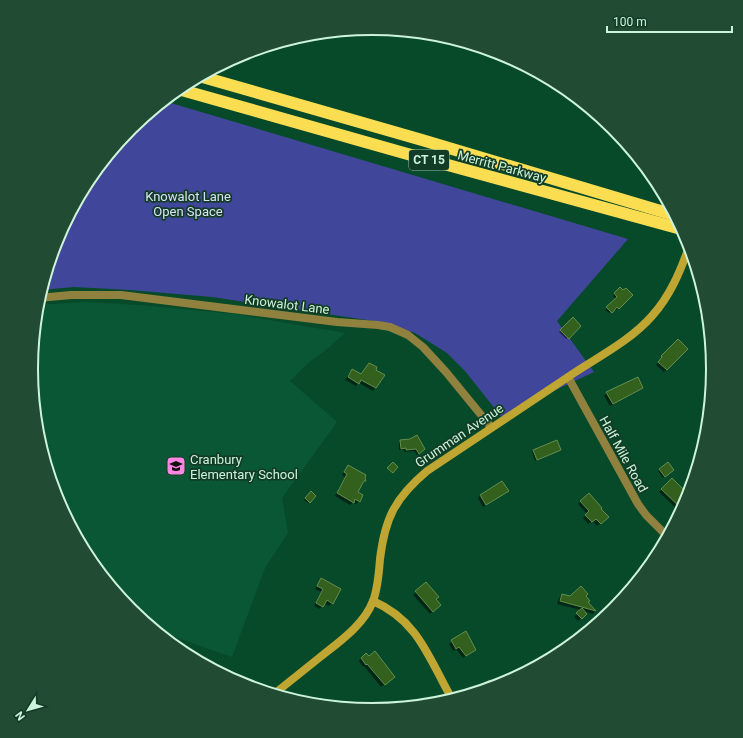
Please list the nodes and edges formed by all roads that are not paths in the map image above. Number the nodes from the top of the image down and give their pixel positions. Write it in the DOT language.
graph roads {
  1 [pos="208,78"];
  2 [pos="186,91"];
  3 [pos="667,213"];
  4 [pos="674,227"];
  5 [pos="686,256"];
  6 [pos="46,297"];
  7 [pos="568,377"];
  8 [pos="491,427"];
  9 [pos="663,532"];
  10 [pos="373,601"];
  11 [pos="279,690"];
  12 [pos="449,694"];
  1 -- 3 [label="highway, Merritt Parkway / CT 15"];
  2 -- 4 [label="highway, Merritt Parkway / CT 15"];
  5 -- 7 [label="street, Grumman Avenue"];
  6 -- 8 [label="street, Knowalot Lane"];
  7 -- 8 [label="street, Grumman Avenue"];
  7 -- 9 [label="street, Half Mile Road"];
  8 -- 10 [label="street, Grumman Avenue"];
  10 -- 11 [label="street, Grumman Avenue"];
  10 -- 12 [label="street"];
}
